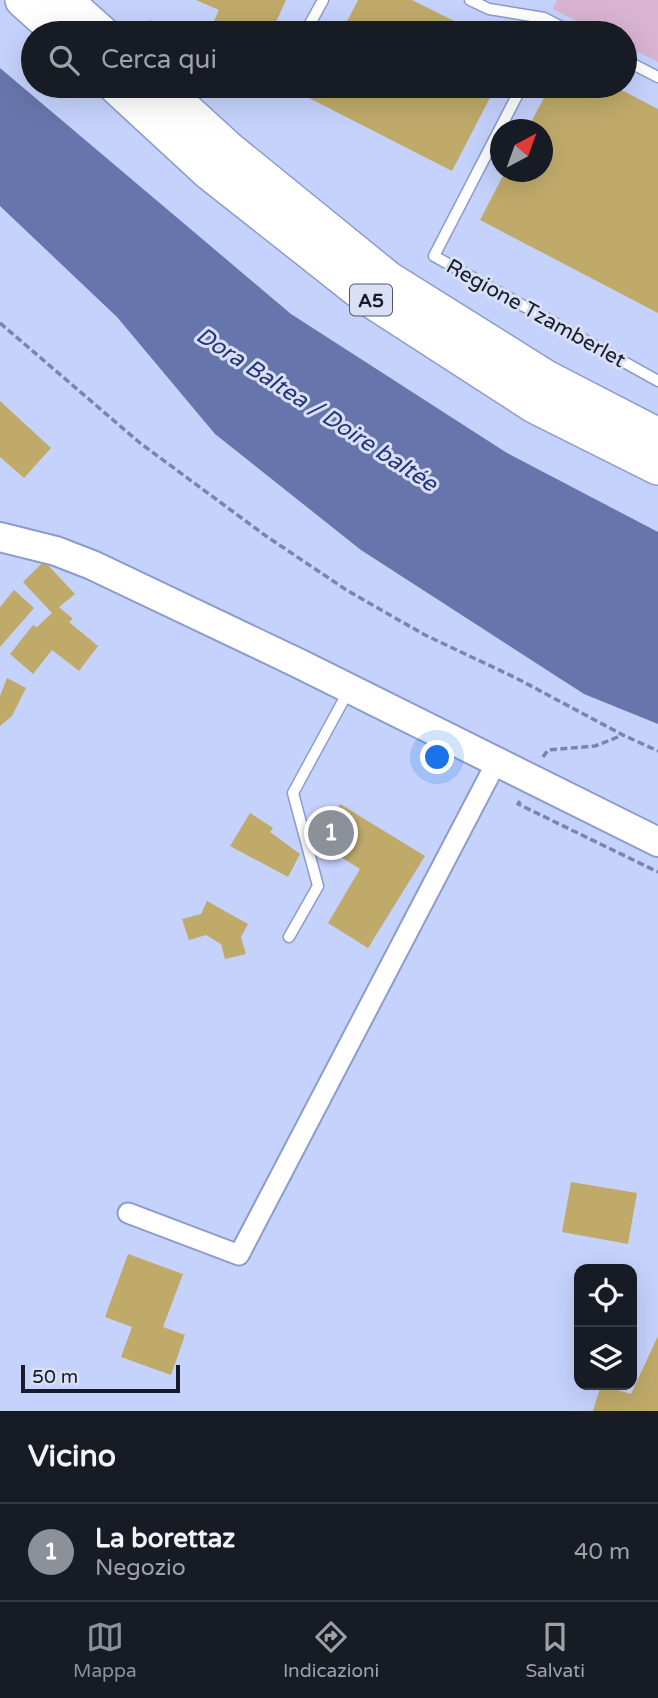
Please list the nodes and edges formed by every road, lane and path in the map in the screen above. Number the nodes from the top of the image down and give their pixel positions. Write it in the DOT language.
graph roads {
  1 [pos="23,0"];
  2 [pos="65,0"];
  3 [pos="323,0"];
  4 [pos="470,0"];
  5 [pos="47,21"];
  6 [pos="88,21"];
  7 [pos="312,21"];
  8 [pos="546,21"];
  9 [pos="637,66"];
  10 [pos="658,77"];
  11 [pos="129,98"];
  12 [pos="172,98"];
  13 [pos="516,98"];
  14 [pos="0,323"];
  15 [pos="658,381"];
  16 [pos="658,436"];
  17 [pos="658,467"];
  18 [pos="0,537"];
  19 [pos="349,689"];
  20 [pos="658,751"];
  21 [pos="496,763"];
  22 [pos="658,842"];
  23 [pos="289,937"];
  24 [pos="128,1213"];
  1 -- 5 [label="highway"];
  2 -- 6 [label="highway"];
  3 -- 7 [label="lane"];
  4 -- 8 [label="lane"];
  9 -- 10 [label="lane"];
  11 -- 17 [label="highway, A5"];
  12 -- 16 [label="highway, A5"];
  13 -- 15 [label="lane, Regione Tzamberlet"];
  14 -- 20 [label="path"];
  18 -- 19 [label="main road"];
  19 -- 21 [label="main road"];
  19 -- 23 [label="lane"];
  21 -- 22 [label="main road"];
  21 -- 24 [label="street"];
}
